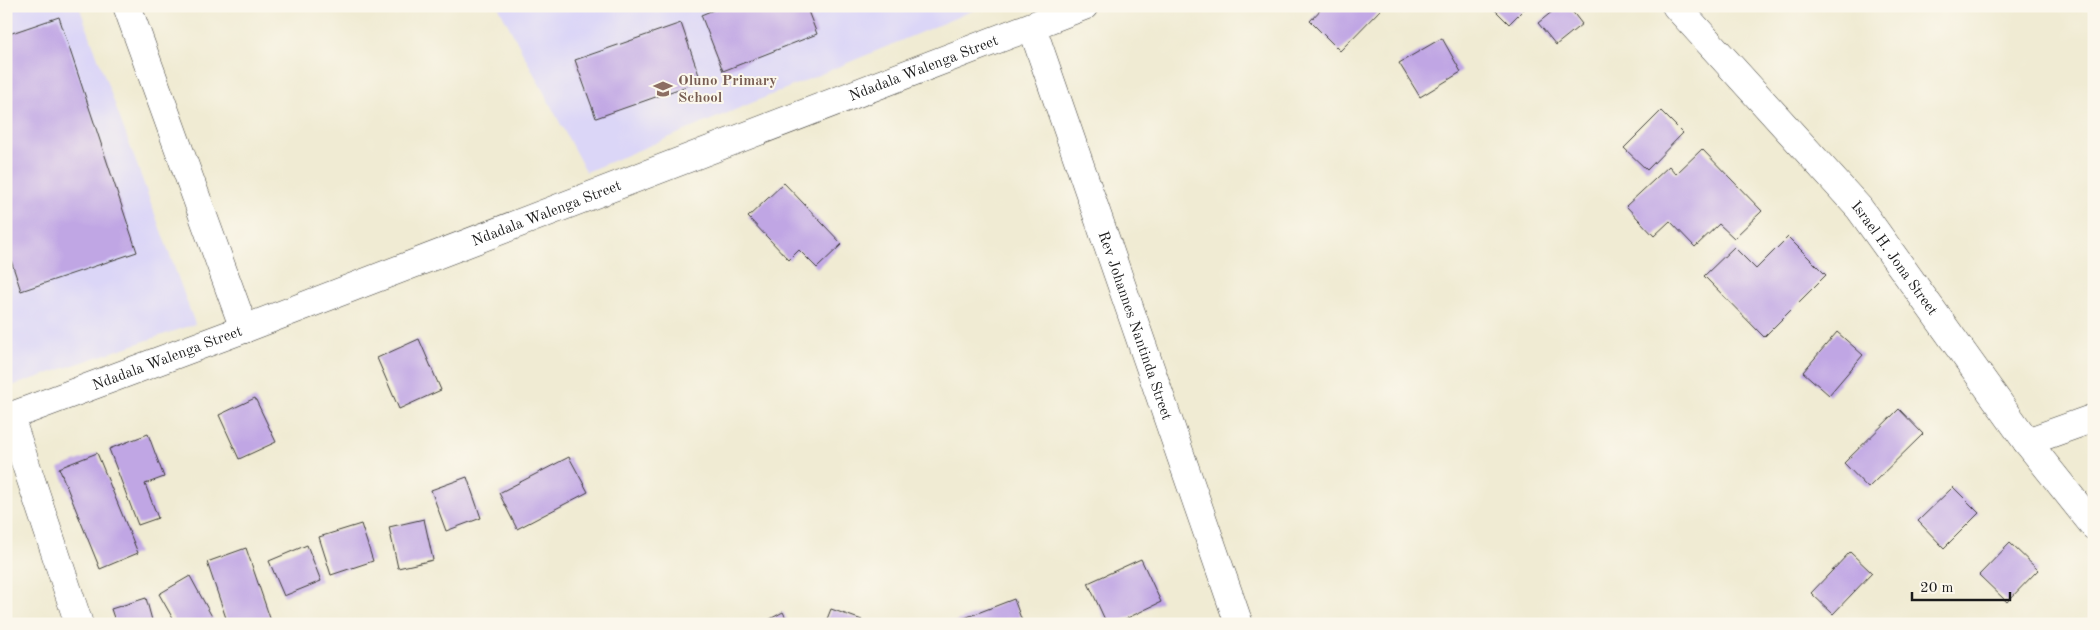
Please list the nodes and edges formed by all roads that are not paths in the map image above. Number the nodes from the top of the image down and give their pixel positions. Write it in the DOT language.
graph roads {
  1 [pos="127,6"];
  2 [pos="1084,6"];
  3 [pos="1676,6"];
  4 [pos="1032,27"];
  5 [pos="244,329"];
  6 [pos="8,417"];
  7 [pos="2094,418"];
  8 [pos="2027,442"];
  9 [pos="2094,526"];
  10 [pos="79,624"];
  11 [pos="1239,624"];
  1 -- 5 [label="street"];
  2 -- 4 [label="street, Ndadala Walenga Street"];
  3 -- 8 [label="street, Israel H. Jona Street"];
  4 -- 5 [label="street, Ndadala Walenga Street"];
  4 -- 11 [label="street, Rev Johannes Nantinda Street"];
  5 -- 6 [label="street, Ndadala Walenga Street"];
  6 -- 10 [label="street"];
  7 -- 8 [label="street"];
  8 -- 9 [label="street, Israel H. Jona Street"];
}
